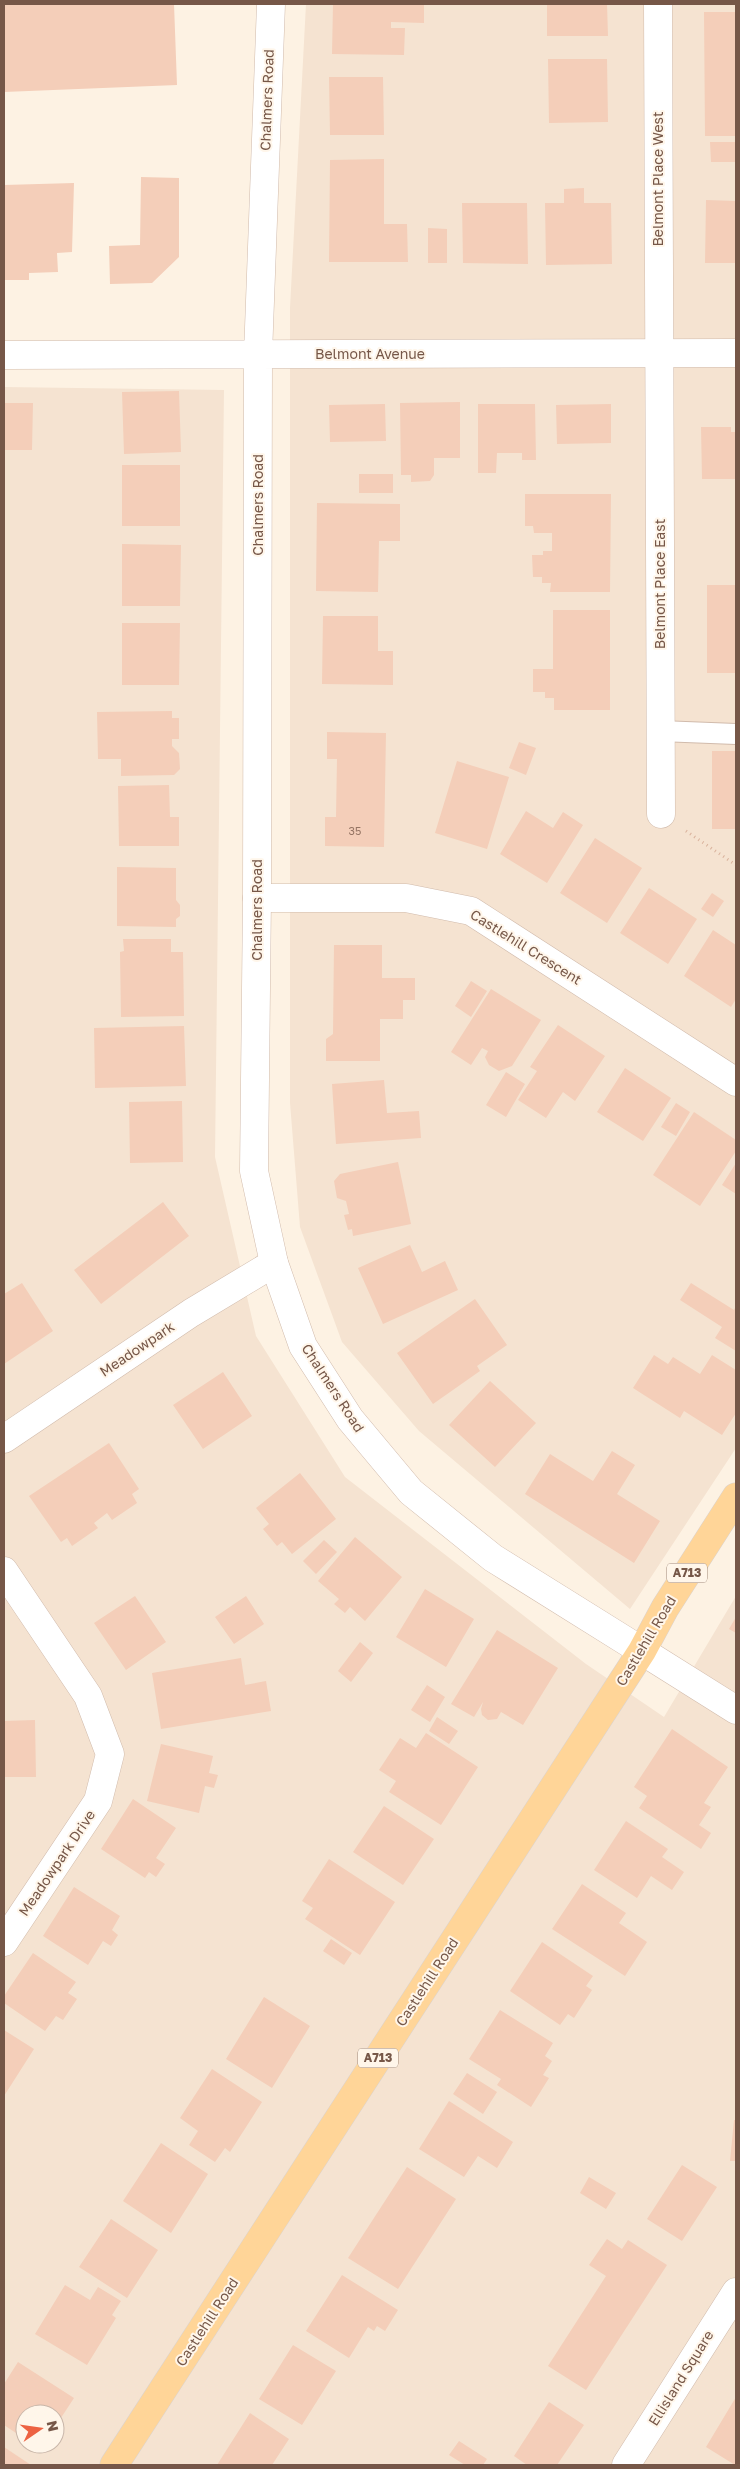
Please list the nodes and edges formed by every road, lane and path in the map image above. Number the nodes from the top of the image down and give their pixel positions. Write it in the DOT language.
graph roads {
  1 [pos="271,4"];
  2 [pos="658,4"];
  3 [pos="4,354"];
  4 [pos="258,354"];
  5 [pos="659,354"];
  6 [pos="736,354"];
  7 [pos="660,731"];
  8 [pos="736,734"];
  9 [pos="660,814"];
  10 [pos="736,865"];
  11 [pos="257,898"];
  12 [pos="736,1082"];
  13 [pos="274,1264"];
  14 [pos="4,1439"];
  15 [pos="736,1497"];
  16 [pos="4,1571"];
  17 [pos="642,1651"];
  18 [pos="736,1710"];
  19 [pos="4,1942"];
  20 [pos="736,2292"];
  21 [pos="114,2465"];
  22 [pos="626,2465"];
  1 -- 4 [label="street, Chalmers Road"];
  2 -- 5 [label="street, Belmont Place West"];
  3 -- 4 [label="street, Belmont Avenue"];
  4 -- 5 [label="street, Belmont Avenue"];
  4 -- 11 [label="street, Chalmers Road"];
  5 -- 6 [label="street, Belmont Avenue"];
  5 -- 7 [label="street, Belmont Place East"];
  7 -- 8 [label="lane"];
  7 -- 9 [label="street, Belmont Place East"];
  9 -- 10 [label="path"];
  11 -- 12 [label="street, Castlehill Crescent"];
  11 -- 13 [label="street, Chalmers Road"];
  13 -- 14 [label="street, Meadowpark"];
  13 -- 17 [label="street, Chalmers Road"];
  15 -- 17 [label="main road, Castlehill Road / A713"];
  16 -- 19 [label="street, Meadowpark Drive"];
  17 -- 18 [label="street, Chalmers Road"];
  17 -- 21 [label="main road, Castlehill Road / A713"];
  20 -- 22 [label="street, Ellisland Square"];
}
